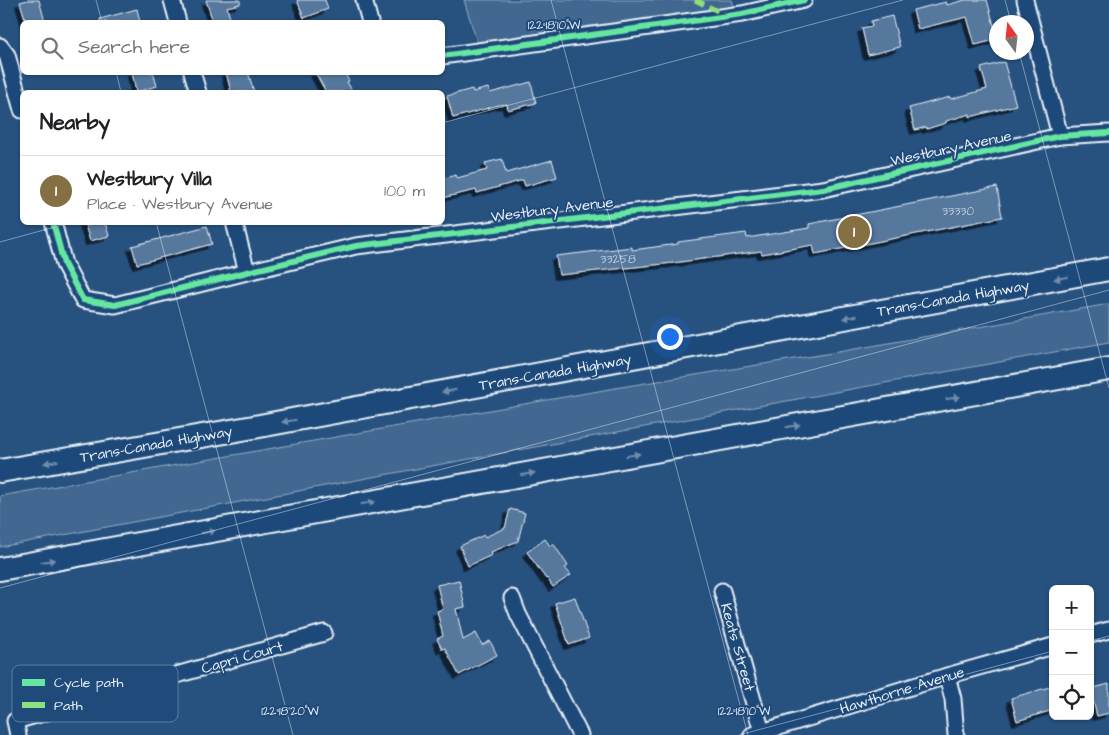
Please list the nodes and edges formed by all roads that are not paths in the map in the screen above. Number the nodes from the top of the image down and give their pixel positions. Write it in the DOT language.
graph roads {
  1 [pos="172,0"];
  2 [pos="364,0"];
  3 [pos="804,0"];
  4 [pos="1025,0"];
  5 [pos="177,20"];
  6 [pos="369,20"];
  7 [pos="0,46"];
  8 [pos="445,56"];
  9 [pos="193,75"];
  10 [pos="197,90"];
  11 [pos="20,103"];
  12 [pos="1109,133"];
  13 [pos="1060,136"];
  14 [pos="54,225"];
  15 [pos="235,225"];
  16 [pos="1109,269"];
  17 [pos="247,272"];
  18 [pos="1109,369"];
  19 [pos="1109,373"];
  20 [pos="1048,380"];
  21 [pos="0,471"];
  22 [pos="0,569"];
  23 [pos="722,591"];
  24 [pos="512,598"];
  25 [pos="1109,630"];
  26 [pos="324,633"];
  27 [pos="1094,634"];
  28 [pos="1049,647"];
  29 [pos="947,676"];
  30 [pos="178,678"];
  31 [pos="36,722"];
  32 [pos="17,728"];
  33 [pos="757,733"];
  34 [pos="580,735"];
  35 [pos="956,735"];
  1 -- 5 [label="street"];
  2 -- 6 [label="street"];
  3 -- 8 [label="street"];
  4 -- 13 [label="street"];
  7 -- 11 [label="street"];
  9 -- 10 [label="street"];
  12 -- 13 [label="street, Westbury Avenue"];
  13 -- 17 [label="street, Westbury Avenue"];
  14 -- 17 [label="street, Westbury Avenue"];
  15 -- 17 [label="street"];
  16 -- 21 [label="highway, Trans-Canada Highway, one-way"];
  18 -- 20 [label="highway"];
  19 -- 20 [label="highway"];
  22 -- 20 [label="highway, one-way"];
  23 -- 33 [label="street, Keats Street"];
  24 -- 34 [label="street"];
  25 -- 27 [label="street"];
  26 -- 30 [label="street, Capri Court"];
  28 -- 29 [label="street, Hawthorne Avenue"];
  29 -- 33 [label="street, Hawthorne Avenue"];
  29 -- 35 [label="street"];
  31 -- 32 [label="street, Capri Court"];
}
